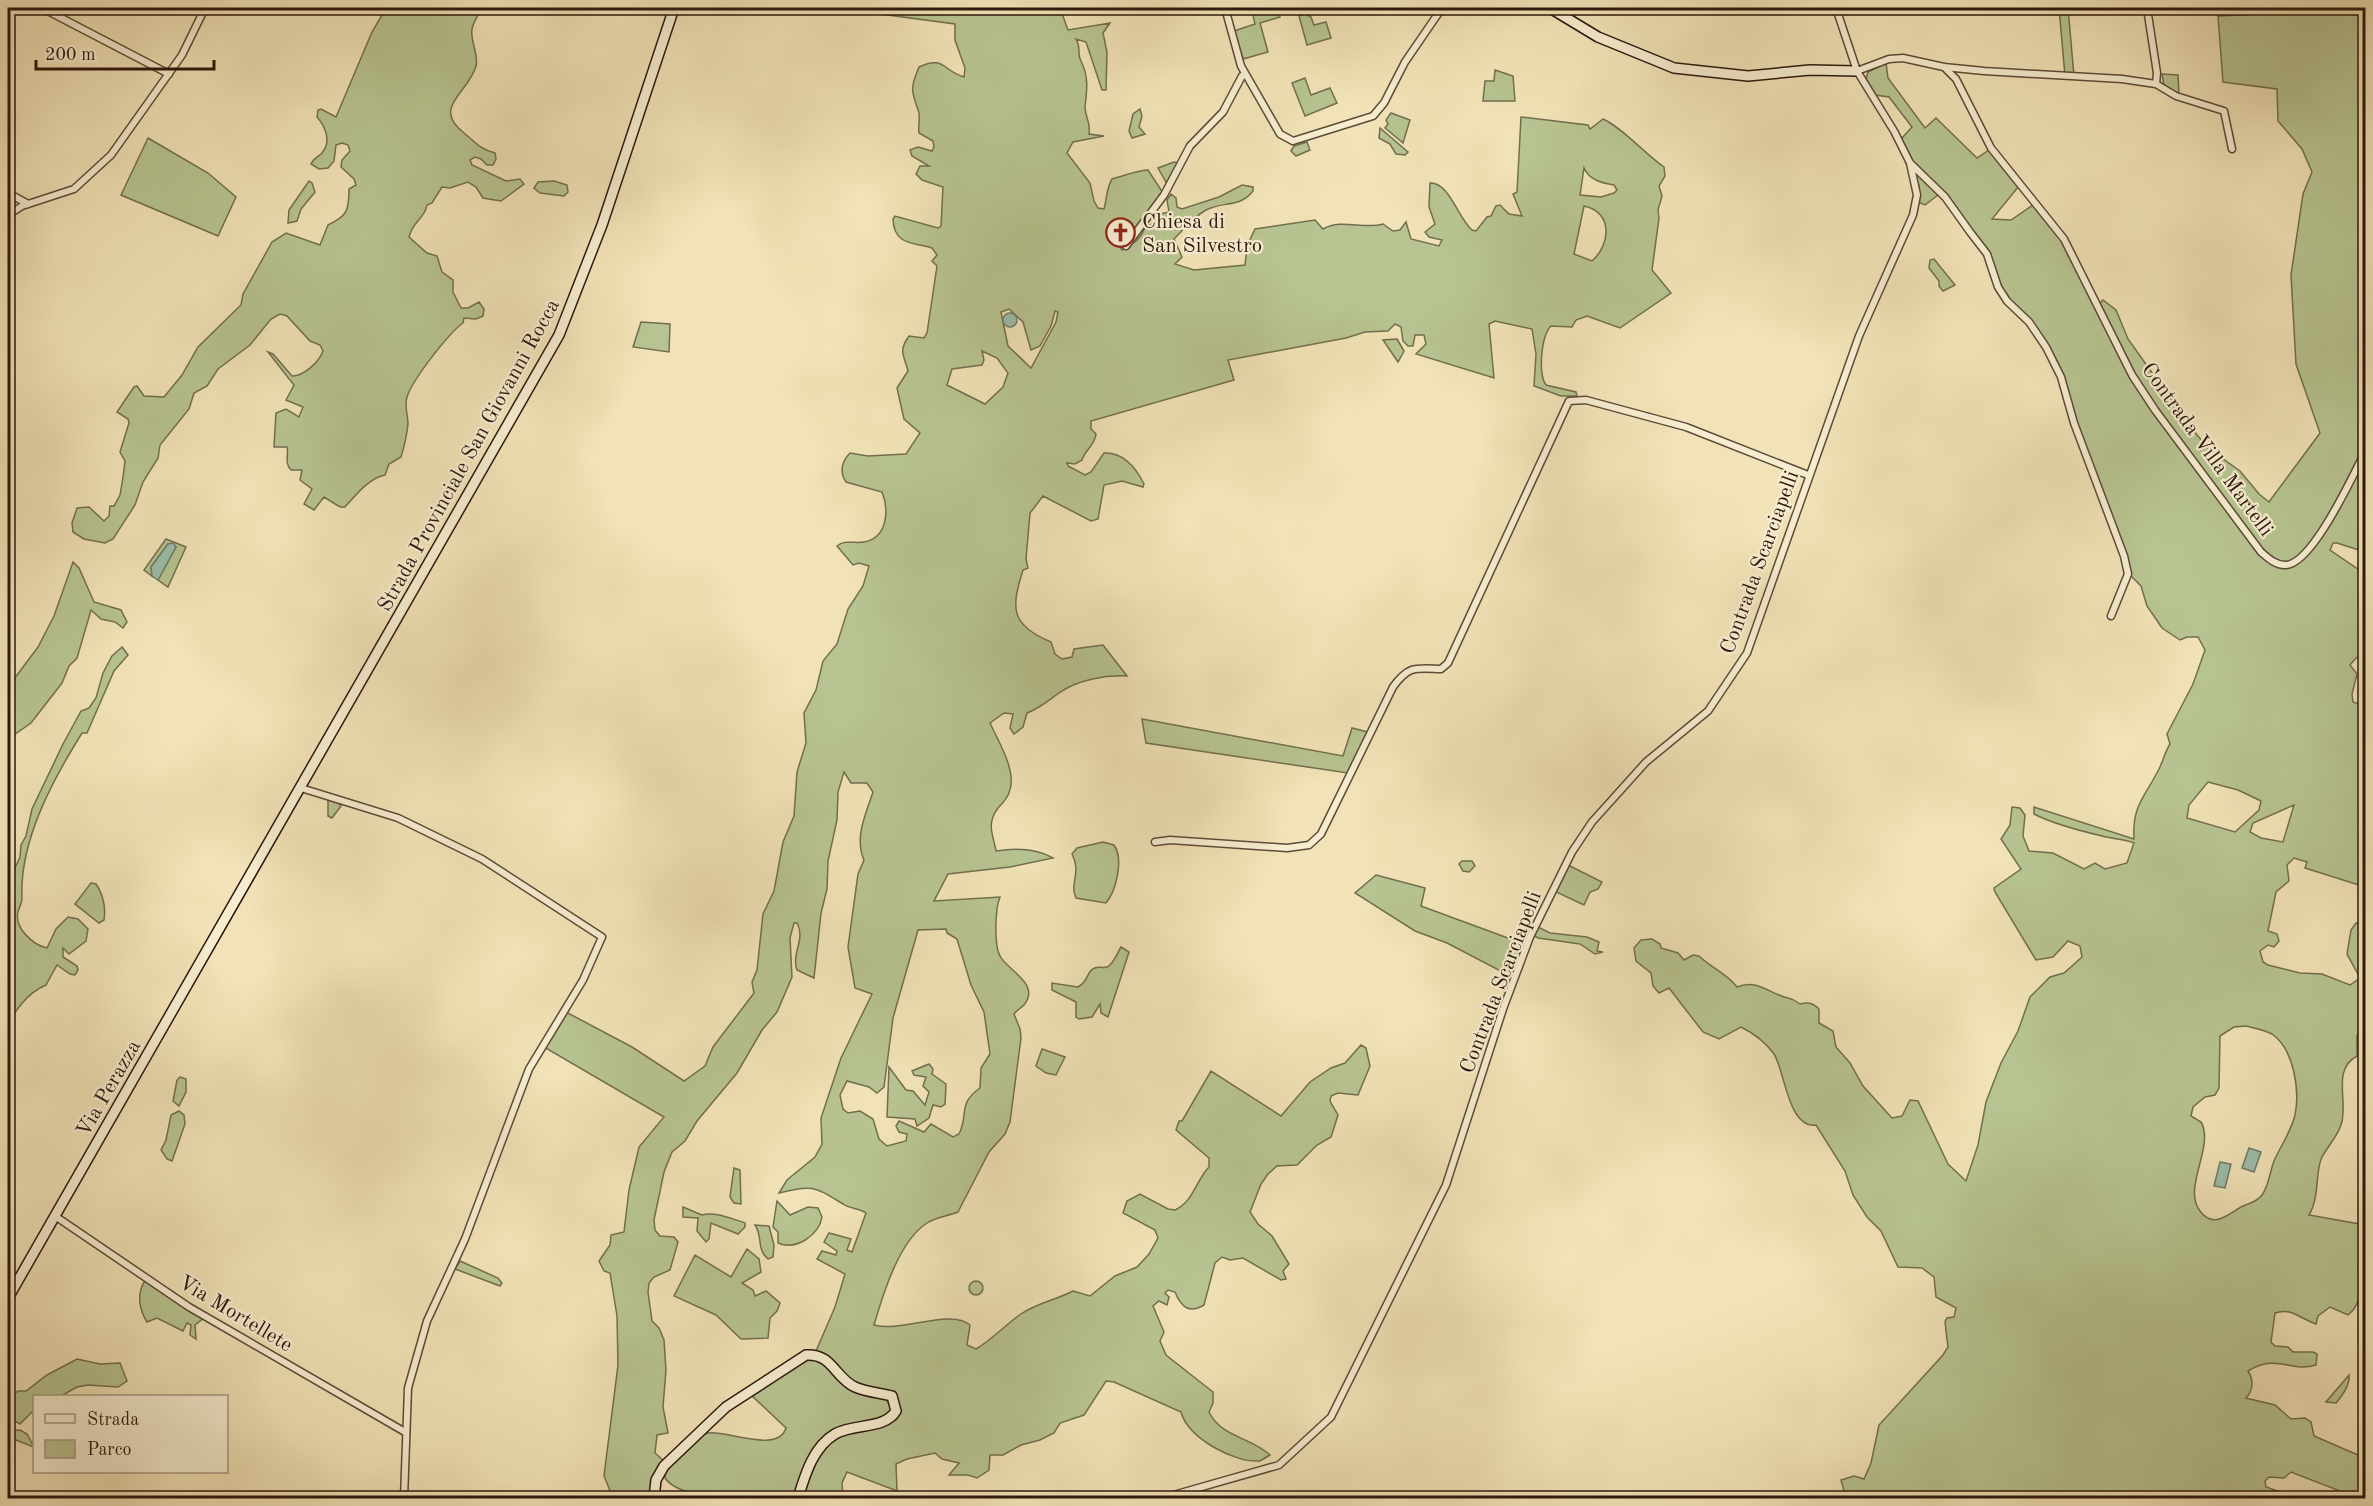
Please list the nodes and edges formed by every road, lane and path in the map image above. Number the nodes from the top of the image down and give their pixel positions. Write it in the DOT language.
graph roads {
  1 [pos="42,8"];
  2 [pos="205,8"];
  3 [pos="674,8"];
  4 [pos="1224,8"];
  5 [pos="1442,8"];
  6 [pos="1550,8"];
  7 [pos="1836,8"];
  8 [pos="2147,8"];
  9 [pos="1944,67"];
  10 [pos="1857,70"];
  11 [pos="169,74"];
  12 [pos="1245,74"];
  13 [pos="2156,84"];
  14 [pos="2232,149"];
  15 [pos="1910,164"];
  16 [pos="8,194"];
  17 [pos="28,204"];
  18 [pos="8,215"];
  19 [pos="1126,246"];
  20 [pos="2366,450"];
  21 [pos="1808,475"];
  22 [pos="2111,616"];
  23 [pos="301,788"];
  24 [pos="1155,842"];
  25 [pos="239,896"];
  26 [pos="55,1216"];
  27 [pos="8,1299"];
  28 [pos="405,1432"];
  29 [pos="404,1498"];
  30 [pos="654,1498"];
  31 [pos="798,1498"];
  32 [pos="1163,1498"];
  1 -- 11 [label="street"];
  2 -- 11 [label="street"];
  3 -- 23 [label="main road, Strada Provinciale San Giovanni Rocca"];
  4 -- 12 [label="street"];
  5 -- 12 [label="street"];
  6 -- 10 [label="main road"];
  7 -- 10 [label="street"];
  8 -- 13 [label="street"];
  9 -- 10 [label="street"];
  9 -- 13 [label="street"];
  9 -- 20 [label="street, Contrada Villa Martelli"];
  10 -- 15 [label="street"];
  11 -- 17 [label="street"];
  12 -- 19 [label="street"];
  13 -- 14 [label="street"];
  15 -- 21 [label="street, Contrada Scarciapelli"];
  15 -- 22 [label="street"];
  16 -- 17 [label="street"];
  17 -- 18 [label="street"];
  21 -- 24 [label="street"];
  21 -- 32 [label="street, Contrada Scarciapelli"];
  23 -- 25 [label="main road, Strada Provinciale San Giovanni Rocca"];
  23 -- 28 [label="street"];
  25 -- 26 [label="main road, Via Perazza"];
  26 -- 27 [label="main road, Via Perazza"];
  26 -- 28 [label="street, Via Mortellete"];
  28 -- 29 [label="street"];
  30 -- 31 [label="main road"];
}
